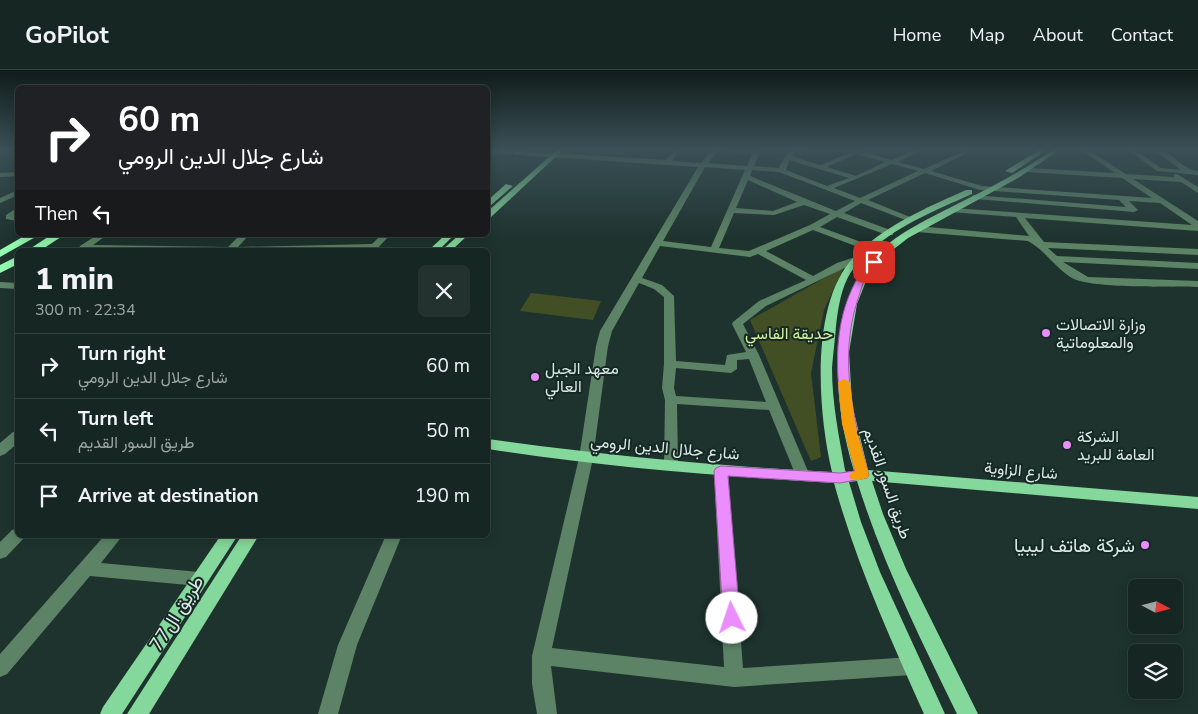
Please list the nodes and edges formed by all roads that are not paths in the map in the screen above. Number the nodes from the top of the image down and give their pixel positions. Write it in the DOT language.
graph roads {
  1 [pos="519,179"];
  2 [pos="525,179"];
  3 [pos="695,179"];
  4 [pos="745,179"];
  5 [pos="753,179"];
  6 [pos="804,179"];
  7 [pos="853,179"];
  8 [pos="908,179"];
  9 [pos="955,179"];
  10 [pos="998,179"];
  11 [pos="1011,179"];
  12 [pos="1131,179"];
  13 [pos="1170,179"];
  14 [pos="1183,180"];
  15 [pos="827,188"];
  16 [pos="994,188"];
  17 [pos="1198,191"];
  18 [pos="978,192"];
  19 [pos="15,194"];
  20 [pos="1121,198"];
  21 [pos="862,200"];
  22 [pos="0,201"];
  23 [pos="490,201"];
  24 [pos="1163,201"];
  25 [pos="804,202"];
  26 [pos="731,210"];
  27 [pos="952,210"];
  28 [pos="15,213"];
  29 [pos="490,213"];
  30 [pos="839,214"];
  31 [pos="941,216"];
  32 [pos="15,218"];
  33 [pos="1021,218"];
  34 [pos="1082,219"];
  35 [pos="914,224"];
  36 [pos="1152,225"];
  37 [pos="813,227"];
  38 [pos="1198,227"];
  39 [pos="1093,228"];
  40 [pos="890,233"];
  41 [pos="30,237"];
  42 [pos="56,237"];
  43 [pos="100,237"];
  44 [pos="244,237"];
  45 [pos="384,237"];
  46 [pos="448,237"];
  47 [pos="462,237"];
  48 [pos="659,243"];
  49 [pos="1042,245"];
  50 [pos="36,248"];
  51 [pos="84,248"];
  52 [pos="232,248"];
  53 [pos="373,248"];
  54 [pos="436,248"];
  55 [pos="449,248"];
  56 [pos="869,248"];
  57 [pos="714,249"];
  58 [pos="754,252"];
  59 [pos="1198,252"];
  60 [pos="0,254"];
  61 [pos="858,258"];
  62 [pos="1055,259"];
  63 [pos="15,261"];
  64 [pos="1198,266"];
  65 [pos="0,270"];
  66 [pos="636,279"];
  67 [pos="814,280"];
  68 [pos="1198,284"];
  69 [pos="0,285"];
  70 [pos="15,286"];
  71 [pos="838,292"];
  72 [pos="854,296"];
  73 [pos="753,355"];
  74 [pos="670,364"];
  75 [pos="671,400"];
  76 [pos="773,406"];
  77 [pos="15,438"];
  78 [pos="490,444"];
  79 [pos="0,451"];
  80 [pos="586,458"];
  81 [pos="671,466"];
  82 [pos="721,471"];
  83 [pos="863,475"];
  84 [pos="803,476"];
  85 [pos="840,478"];
  86 [pos="1198,503"];
  87 [pos="15,537"];
  88 [pos="112,538"];
  89 [pos="228,538"];
  90 [pos="249,538"];
  91 [pos="393,538"];
  92 [pos="0,552"];
  93 [pos="86,569"];
  94 [pos="199,579"];
  95 [pos="541,656"];
  96 [pos="912,666"];
  97 [pos="0,668"];
  98 [pos="734,678"];
  99 [pos="110,714"];
  100 [pos="137,714"];
  101 [pos="328,714"];
  102 [pos="547,714"];
  103 [pos="935,714"];
  104 [pos="968,714"];
  1 -- 23 [label="main road"];
  2 -- 29 [label="main road"];
  3 -- 48 [label="street"];
  4 -- 26 [label="street"];
  5 -- 25 [label="street"];
  6 -- 15 [label="street"];
  7 -- 15 [label="street"];
  8 -- 21 [label="street"];
  9 -- 18 [label="street"];
  10 -- 18 [label="main road, طريق السور القديم"];
  11 -- 16 [label="main road, طريق السور القديم"];
  12 -- 24 [label="street"];
  13 -- 14 [label="street"];
  14 -- 17 [label="street"];
  15 -- 21 [label="street"];
  16 -- 18 [label="main road, طريق السور القديم"];
  16 -- 20 [label="street"];
  18 -- 20 [label="street"];
  18 -- 27 [label="main road, طريق السور القديم"];
  18 -- 35 [label="main road, طريق السور القديم"];
  19 -- 22 [label="street"];
  20 -- 24 [label="street"];
  21 -- 30 [label="street"];
  21 -- 35 [label="street"];
  24 -- 38 [label="street"];
  25 -- 26 [label="street"];
  25 -- 30 [label="street"];
  26 -- 57 [label="street"];
  27 -- 31 [label="main road, طريق السور القديم"];
  27 -- 33 [label="street"];
  28 -- 32 [label="street"];
  30 -- 37 [label="street"];
  30 -- 40 [label="street"];
  31 -- 33 [label="street"];
  31 -- 35 [label="main road, طريق السور القديم"];
  33 -- 34 [label="street"];
  33 -- 39 [label="street"];
  33 -- 49 [label="street"];
  34 -- 36 [label="street"];
  34 -- 39 [label="street"];
  35 -- 40 [label="main road, طريق السور القديم"];
  35 -- 49 [label="street"];
  35 -- 72 [label="main road, طريق السور القديم"];
  36 -- 38 [label="street"];
  36 -- 39 [label="street"];
  37 -- 56 [label="street"];
  37 -- 58 [label="street"];
  40 -- 56 [label="main road, طريق السور القديم"];
  41 -- 60 [label="highway"];
  42 -- 50 [label="highway"];
  43 -- 51 [label="street"];
  44 -- 52 [label="street"];
  45 -- 53 [label="street"];
  46 -- 54 [label="main road"];
  47 -- 55 [label="main road"];
  48 -- 57 [label="street"];
  48 -- 66 [label="street"];
  49 -- 59 [label="street"];
  49 -- 62 [label="street"];
  56 -- 61 [label="main road, طريق السور القديم"];
  57 -- 58 [label="street"];
  58 -- 67 [label="street"];
  61 -- 67 [label="street"];
  61 -- 71 [label="main road, طريق السور القديم"];
  62 -- 64 [label="street"];
  62 -- 68 [label="street"];
  63 -- 65 [label="highway"];
  66 -- 74 [label="street"];
  66 -- 80 [label="street"];
  67 -- 73 [label="street"];
  69 -- 70 [label="street"];
  71 -- 72 [label="main road"];
  71 -- 85 [label="main road, طريق السور القديم"];
  72 -- 83 [label="main road, طريق السور القديم"];
  73 -- 74 [label="street"];
  73 -- 76 [label="street"];
  74 -- 75 [label="street"];
  75 -- 76 [label="street"];
  75 -- 81 [label="street"];
  76 -- 84 [label="street"];
  77 -- 79 [label="street"];
  78 -- 80 [label="main road, شارع جلال الدين الرومي"];
  80 -- 81 [label="main road, شارع جلال الدين الرومي"];
  80 -- 95 [label="street"];
  81 -- 82 [label="main road, شارع جلال الدين الرومي"];
  82 -- 84 [label="main road, شارع جلال الدين الرومي"];
  82 -- 98 [label="street"];
  83 -- 85 [label="main road, شارع الزاوية"];
  83 -- 86 [label="main road, شارع الزاوية"];
  83 -- 104 [label="main road, طريق السور القديم"];
  84 -- 85 [label="main road, شارع جلال الدين الرومي"];
  85 -- 96 [label="main road, طريق السور القديم"];
  87 -- 92 [label="street"];
  88 -- 93 [label="street"];
  89 -- 94 [label="main road"];
  90 -- 100 [label="main road, طريق ال77"];
  91 -- 101 [label="street"];
  93 -- 94 [label="street"];
  93 -- 97 [label="street"];
  94 -- 99 [label="main road"];
  95 -- 98 [label="street"];
  95 -- 102 [label="street"];
  96 -- 98 [label="street"];
  96 -- 103 [label="main road, طريق السور القديم"];
}
